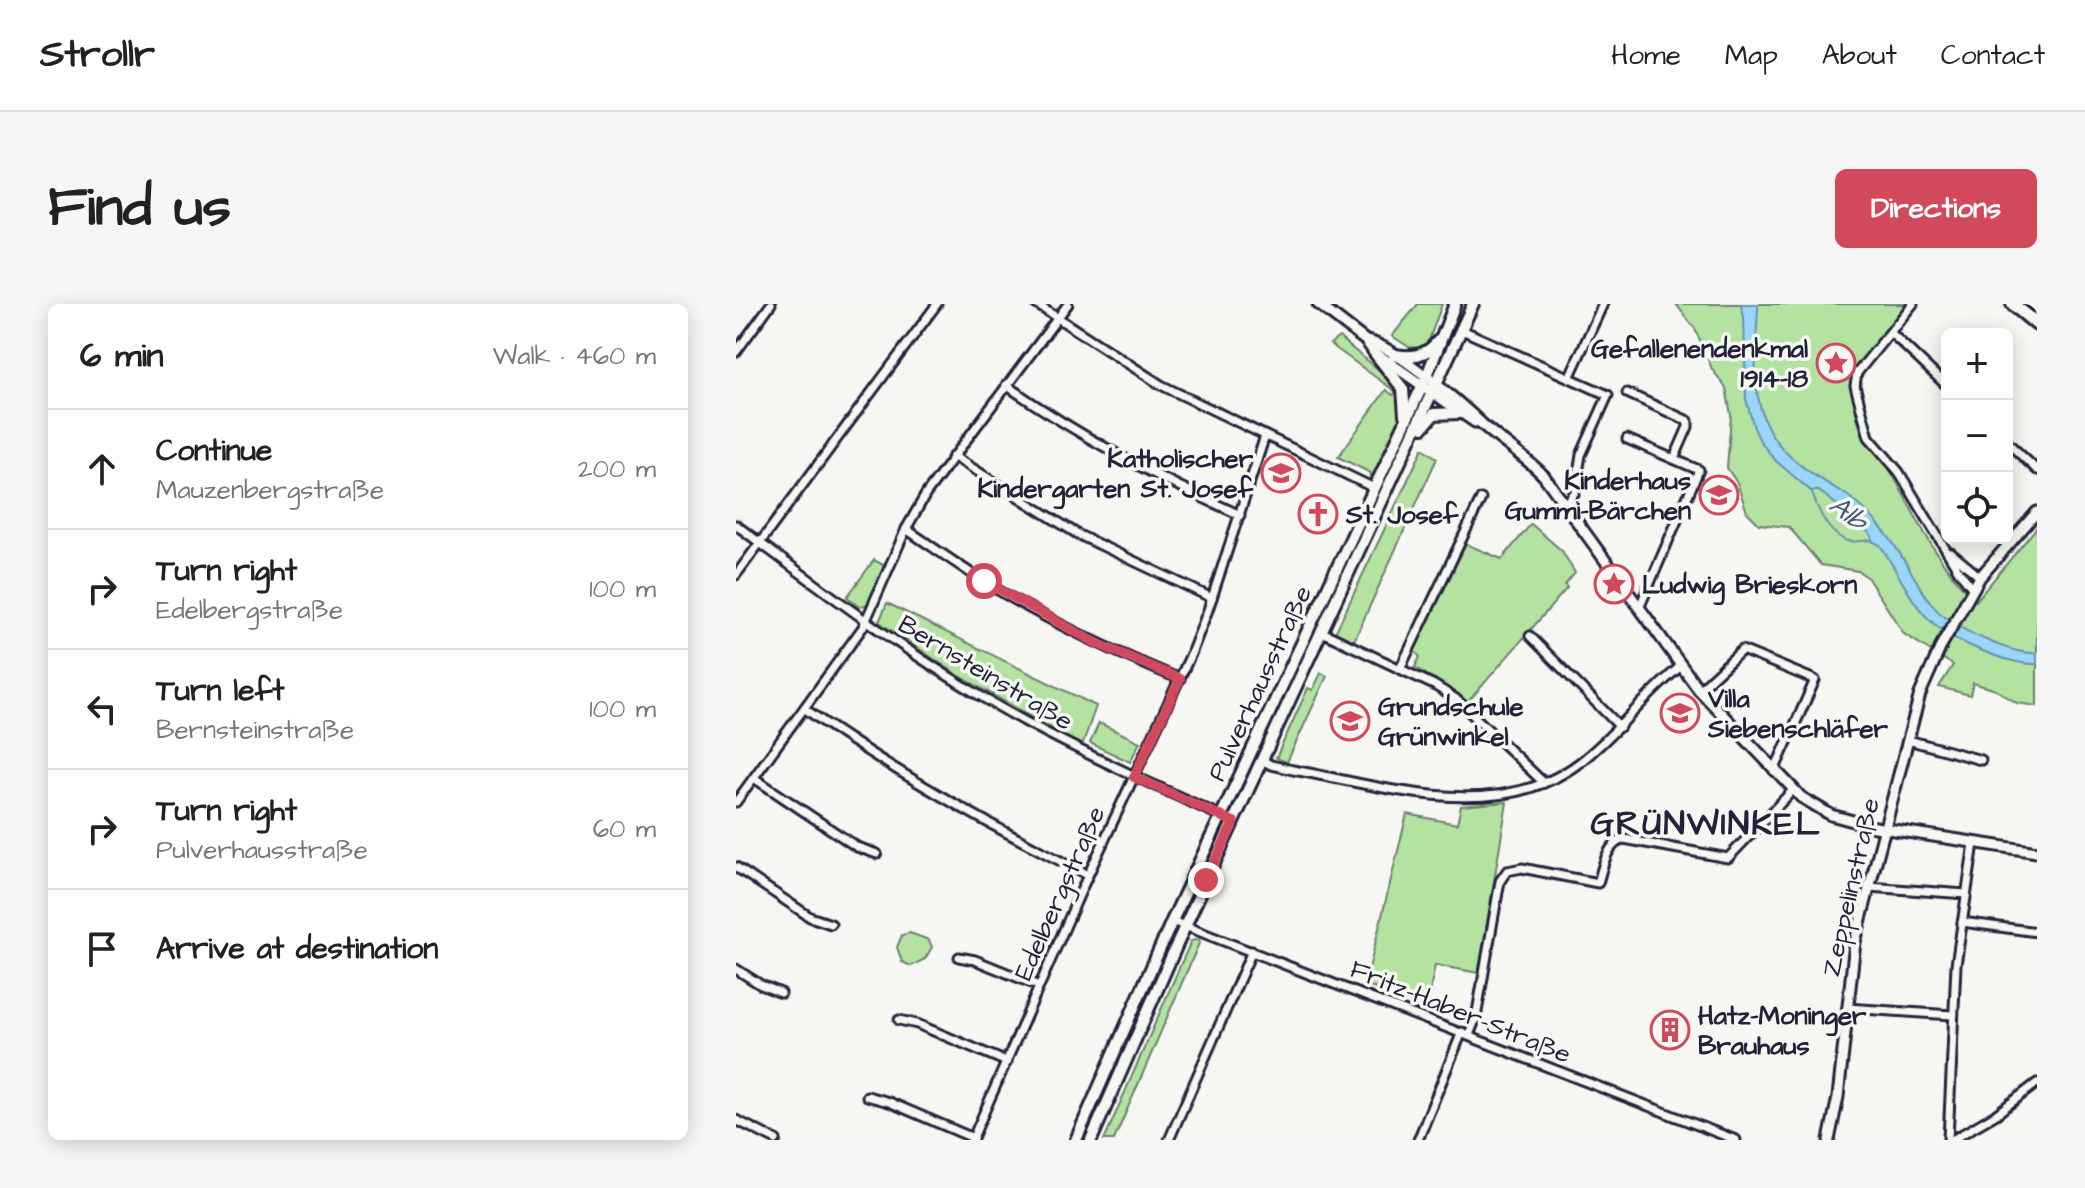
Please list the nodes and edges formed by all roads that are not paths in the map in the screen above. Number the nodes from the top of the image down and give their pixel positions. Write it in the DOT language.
graph roads {
  1 [pos="771,304"];
  2 [pos="937,304"];
  3 [pos="1036,304"];
  4 [pos="1068,304"];
  5 [pos="1318,304"];
  6 [pos="1455,304"];
  7 [pos="1473,304"];
  8 [pos="1603,304"];
  9 [pos="1913,304"];
  10 [pos="2013,304"];
  11 [pos="1450,318"];
  12 [pos="1057,319"];
  13 [pos="2037,324"];
  14 [pos="1462,330"];
  15 [pos="1891,333"];
  16 [pos="1366,341"];
  17 [pos="736,352"];
  18 [pos="1374,352"];
  19 [pos="1394,355"];
  20 [pos="1569,378"];
  21 [pos="1941,380"];
  22 [pos="1424,382"];
  23 [pos="1006,385"];
  24 [pos="1435,390"];
  25 [pos="1627,393"];
  26 [pos="1459,413"];
  27 [pos="1404,423"];
  28 [pos="1482,424"];
  29 [pos="1265,436"];
  30 [pos="1627,439"];
  31 [pos="2013,448"];
  32 [pos="953,456"];
  33 [pos="1674,459"];
  34 [pos="1401,463"];
  35 [pos="2037,470"];
  36 [pos="1374,488"];
  37 [pos="1481,499"];
  38 [pos="1566,504"];
  39 [pos="2037,512"];
  40 [pos="1240,515"];
  41 [pos="736,525"];
  42 [pos="906,529"];
  43 [pos="760,543"];
  44 [pos="1948,550"];
  45 [pos="736,575"];
  46 [pos="1980,577"];
  47 [pos="1973,589"];
  48 [pos="1212,598"];
  49 [pos="1640,606"];
  50 [pos="866,621"];
  51 [pos="1322,632"];
  52 [pos="1530,636"];
  53 [pos="1681,666"];
  54 [pos="1400,669"];
  55 [pos="1180,679"];
  56 [pos="1699,690"];
  57 [pos="805,709"];
  58 [pos="1620,727"];
  59 [pos="1908,740"];
  60 [pos="1262,760"];
  61 [pos="1981,760"];
  62 [pos="1774,771"];
  63 [pos="1134,777"];
  64 [pos="754,778"];
  65 [pos="1544,783"];
  66 [pos="1793,790"];
  67 [pos="736,802"];
  68 [pos="1221,816"];
  69 [pos="1234,822"];
  70 [pos="1884,829"];
  71 [pos="1974,843"];
  72 [pos="2037,852"];
  73 [pos="877,854"];
  74 [pos="736,867"];
  75 [pos="1088,875"];
  76 [pos="1868,887"];
  77 [pos="1966,894"];
  78 [pos="1172,921"];
  79 [pos="1962,922"];
  80 [pos="831,924"];
  81 [pos="1185,926"];
  82 [pos="2037,932"];
  83 [pos="1252,951"];
  84 [pos="959,957"];
  85 [pos="736,969"];
  86 [pos="1039,986"];
  87 [pos="781,993"];
  88 [pos="1847,1008"];
  89 [pos="1952,1015"];
  90 [pos="899,1020"];
  91 [pos="1465,1034"];
  92 [pos="1007,1062"];
  93 [pos="2037,1083"];
  94 [pos="867,1096"];
  95 [pos="736,1120"];
  96 [pos="972,1139"];
  97 [pos="776,1140"];
  98 [pos="1076,1140"];
  99 [pos="1091,1140"];
  100 [pos="1169,1140"];
  101 [pos="1418,1140"];
  102 [pos="1736,1140"];
  103 [pos="1829,1140"];
  104 [pos="1950,1140"];
  1 -- 17 [label="street"];
  2 -- 43 [label="street"];
  3 -- 12 [label="street"];
  4 -- 12 [label="street"];
  5 -- 16 [label="street"];
  6 -- 11 [label="main road"];
  7 -- 14 [label="main road, Pulverhausstraße"];
  8 -- 20 [label="street"];
  9 -- 15 [label="street"];
  10 -- 13 [label="main road"];
  11 -- 19 [label="main road"];
  11 -- 22 [label="main road, Pulverhausstraße"];
  12 -- 23 [label="street"];
  12 -- 29 [label="street"];
  14 -- 20 [label="street"];
  14 -- 24 [label="main road, Pulverhausstraße"];
  15 -- 21 [label="street"];
  15 -- 44 [label="street"];
  16 -- 18 [label="street"];
  16 -- 19 [label="street"];
  18 -- 22 [label="street"];
  18 -- 27 [label="main road"];
  19 -- 22 [label="street"];
  20 -- 38 [label="street"];
  22 -- 24 [label="street"];
  22 -- 27 [label="main road, Pulverhausstraße"];
  23 -- 32 [label="street"];
  23 -- 40 [label="street"];
  24 -- 26 [label="street"];
  24 -- 28 [label="street"];
  24 -- 34 [label="main road, Pulverhausstraße"];
  25 -- 33 [label="street"];
  26 -- 28 [label="street"];
  26 -- 34 [label="main road"];
  27 -- 36 [label="main road, Pulverhausstraße"];
  28 -- 38 [label="street"];
  29 -- 36 [label="street"];
  29 -- 40 [label="street, Edelbergstraße"];
  30 -- 33 [label="street"];
  31 -- 35 [label="street"];
  32 -- 42 [label="street"];
  32 -- 48 [label="street"];
  33 -- 49 [label="street"];
  34 -- 51 [label="main road, Pulverhausstraße"];
  36 -- 68 [label="main road, Pulverhausstraße"];
  37 -- 54 [label="street"];
  38 -- 49 [label="street"];
  39 -- 46 [label="street, Zeppelinstraße"];
  40 -- 48 [label="street, Edelbergstraße"];
  41 -- 43 [label="street, Bernsteinstraße"];
  42 -- 50 [label="street"];
  42 -- 55 [label="street"];
  43 -- 45 [label="street"];
  43 -- 50 [label="street, Bernsteinstraße"];
  44 -- 46 [label="street"];
  44 -- 47 [label="street"];
  46 -- 47 [label="street, Zeppelinstraße"];
  47 -- 59 [label="street, Zeppelinstraße"];
  48 -- 55 [label="street, Edelbergstraße"];
  49 -- 53 [label="street"];
  50 -- 57 [label="street"];
  50 -- 63 [label="street, Bernsteinstraße"];
  51 -- 54 [label="street"];
  51 -- 60 [label="main road, Pulverhausstraße"];
  52 -- 58 [label="street"];
  53 -- 56 [label="street"];
  53 -- 58 [label="street"];
  54 -- 65 [label="street"];
  55 -- 63 [label="street, Edelbergstraße"];
  56 -- 62 [label="street"];
  56 -- 62 [label="street"];
  57 -- 64 [label="street"];
  57 -- 75 [label="street"];
  58 -- 65 [label="street"];
  59 -- 61 [label="street"];
  59 -- 70 [label="street, Zeppelinstraße"];
  60 -- 65 [label="street"];
  60 -- 69 [label="main road, Pulverhausstraße"];
  62 -- 66 [label="street"];
  63 -- 68 [label="street, Bernsteinstraße"];
  63 -- 75 [label="street, Edelbergstraße"];
  64 -- 67 [label="street"];
  64 -- 73 [label="street"];
  66 -- 70 [label="street"];
  66 -- 91 [label="street"];
  68 -- 69 [label="street, Bernsteinstraße"];
  68 -- 78 [label="main road, Pulverhausstraße"];
  69 -- 81 [label="main road, Pulverhausstraße"];
  70 -- 71 [label="street"];
  70 -- 76 [label="street, Zeppelinstraße"];
  71 -- 72 [label="street"];
  71 -- 77 [label="street"];
  74 -- 80 [label="street"];
  75 -- 86 [label="street, Edelbergstraße"];
  76 -- 77 [label="street"];
  76 -- 88 [label="street, Zeppelinstraße"];
  77 -- 79 [label="street"];
  78 -- 81 [label="street, Fritz-Haber-Straße"];
  78 -- 98 [label="main road, Pulverhausstraße"];
  79 -- 82 [label="street"];
  79 -- 89 [label="street"];
  81 -- 83 [label="street, Fritz-Haber-Straße"];
  81 -- 99 [label="main road, Pulverhausstraße"];
  83 -- 91 [label="street, Fritz-Haber-Straße"];
  83 -- 100 [label="street"];
  84 -- 86 [label="street"];
  85 -- 87 [label="street"];
  86 -- 92 [label="street, Edelbergstraße"];
  88 -- 89 [label="street"];
  88 -- 103 [label="street, Zeppelinstraße"];
  89 -- 104 [label="street"];
  90 -- 92 [label="street"];
  91 -- 101 [label="street"];
  91 -- 102 [label="street, Fritz-Haber-Straße"];
  92 -- 96 [label="street, Edelbergstraße"];
  93 -- 104 [label="street"];
  94 -- 96 [label="street"];
  95 -- 97 [label="street"];
}
